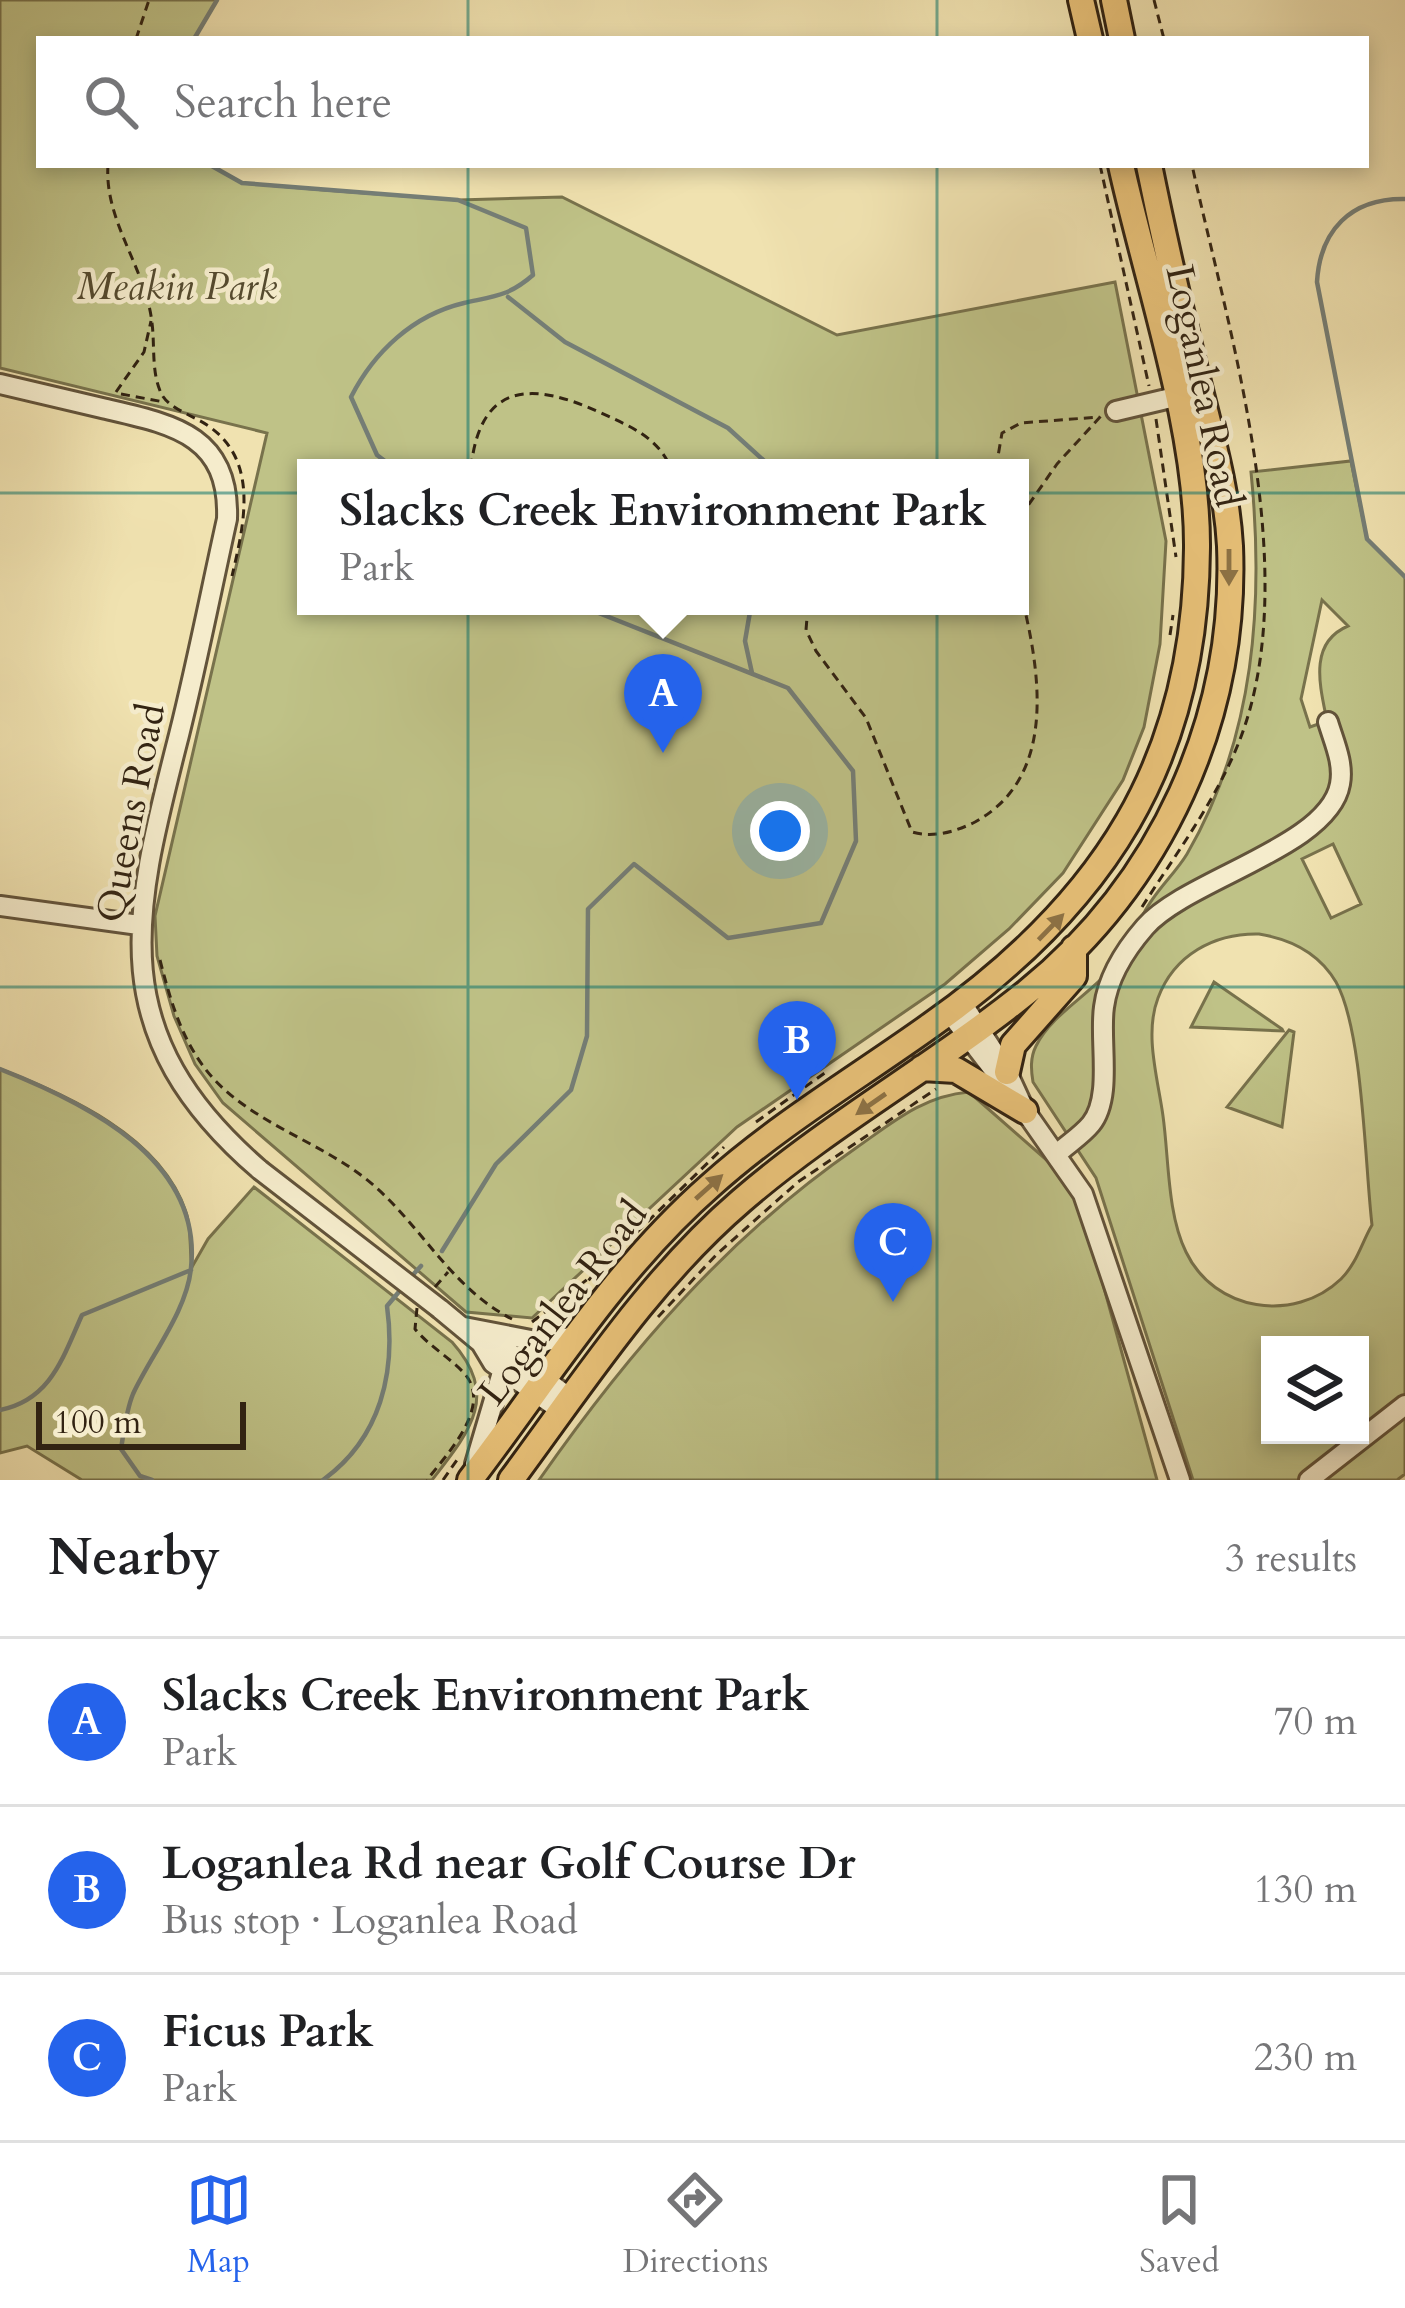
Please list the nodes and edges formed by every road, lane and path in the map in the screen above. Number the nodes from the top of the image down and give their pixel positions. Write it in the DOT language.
graph roads {
  1 [pos="149,0"];
  2 [pos="1081,0"];
  3 [pos="1114,0"];
  4 [pos="1154,0"];
  5 [pos="137,36"];
  6 [pos="1089,36"];
  7 [pos="1121,36"];
  8 [pos="1163,36"];
  9 [pos="108,168"];
  10 [pos="1101,168"];
  11 [pos="1122,168"];
  12 [pos="1150,168"];
  13 [pos="152,317"];
  14 [pos="0,384"];
  15 [pos="1164,400"];
  16 [pos="166,403"];
  17 [pos="1108,414"];
  18 [pos="474,459"];
  19 [pos="665,459"];
  20 [pos="998,459"];
  21 [pos="1029,507"];
  22 [pos="1177,570"];
  23 [pos="229,590"];
  24 [pos="1174,610"];
  25 [pos="807,615"];
  26 [pos="1024,615"];
  27 [pos="1167,654"];
  28 [pos="1328,722"];
  29 [pos="0,906"];
  30 [pos="139,925"];
  31 [pos="1074,948"];
  32 [pos="160,962"];
  33 [pos="956,1008"];
  34 [pos="972,1032"];
  35 [pos="922,1068"];
  36 [pos="828,1071"];
  37 [pos="1007,1072"];
  38 [pos="966,1076"];
  39 [pos="1021,1105"];
  40 [pos="752,1125"];
  41 [pos="735,1138"];
  42 [pos="1057,1154"];
  43 [pos="449,1270"];
  44 [pos="593,1275"];
  45 [pos="433,1289"];
  46 [pos="432,1305"];
  47 [pos="655,1320"];
  48 [pos="459,1326"];
  49 [pos="575,1336"];
  50 [pos="541,1342"];
  51 [pos="482,1343"];
  52 [pos="503,1370"];
  53 [pos="540,1386"];
  54 [pos="566,1405"];
  55 [pos="1405,1405"];
  56 [pos="427,1480"];
  57 [pos="470,1480"];
  58 [pos="511,1480"];
  59 [pos="1180,1480"];
  60 [pos="1309,1480"];
  1 -- 5 [label="path"];
  2 -- 6 [label="main road"];
  3 -- 7 [label="main road"];
  4 -- 8 [label="path"];
  9 -- 13 [label="path"];
  10 -- 15 [label="path"];
  11 -- 15 [label="main road, Loganlea Road"];
  12 -- 31 [label="main road, Loganlea Road, one-way"];
  13 -- 16 [label="path"];
  13 -- 16 [label="path"];
  14 -- 30 [label="street, Queens Road"];
  15 -- 17 [label="street"];
  15 -- 22 [label="path"];
  33 -- 15 [label="main road, Loganlea Road, one-way"];
  16 -- 23 [label="path"];
  17 -- 20 [label="path"];
  17 -- 21 [label="path"];
  18 -- 19 [label="path"];
  24 -- 27 [label="path"];
  25 -- 26 [label="path"];
  28 -- 42 [label="street"];
  29 -- 30 [label="street"];
  30 -- 46 [label="street, Queens Road, bridge"];
  31 -- 34 [label="main road, Loganlea Road"];
  31 -- 37 [label="main road"];
  32 -- 43 [label="path"];
  33 -- 34 [label="street"];
  49 -- 33 [label="main road, Loganlea Road, one-way"];
  34 -- 35 [label="main road, Loganlea Road"];
  34 -- 37 [label="street"];
  34 -- 39 [label="street"];
  35 -- 38 [label="main road"];
  35 -- 54 [label="main road, Loganlea Road, one-way"];
  36 -- 40 [label="path"];
  37 -- 39 [label="street"];
  38 -- 39 [label="main road"];
  38 -- 47 [label="path"];
  39 -- 42 [label="street"];
  41 -- 44 [label="path"];
  42 -- 59 [label="street"];
  43 -- 44 [label="path"];
  43 -- 45 [label="path"];
  44 -- 50 [label="path"];
  46 -- 48 [label="street, Queens Road"];
  46 -- 56 [label="path"];
  48 -- 50 [label="street"];
  48 -- 51 [label="street, Queens Road"];
  49 -- 50 [label="street"];
  49 -- 53 [label="main road, Loganlea Road"];
  51 -- 52 [label="street, Queens Road"];
  51 -- 53 [label="street, Queens Road"];
  52 -- 53 [label="street, Queens Road"];
  52 -- 57 [label="street"];
  53 -- 54 [label="street, Queens Road"];
  53 -- 57 [label="main road, Loganlea Road"];
  54 -- 58 [label="main road, Loganlea Road"];
  55 -- 60 [label="street"];
}
